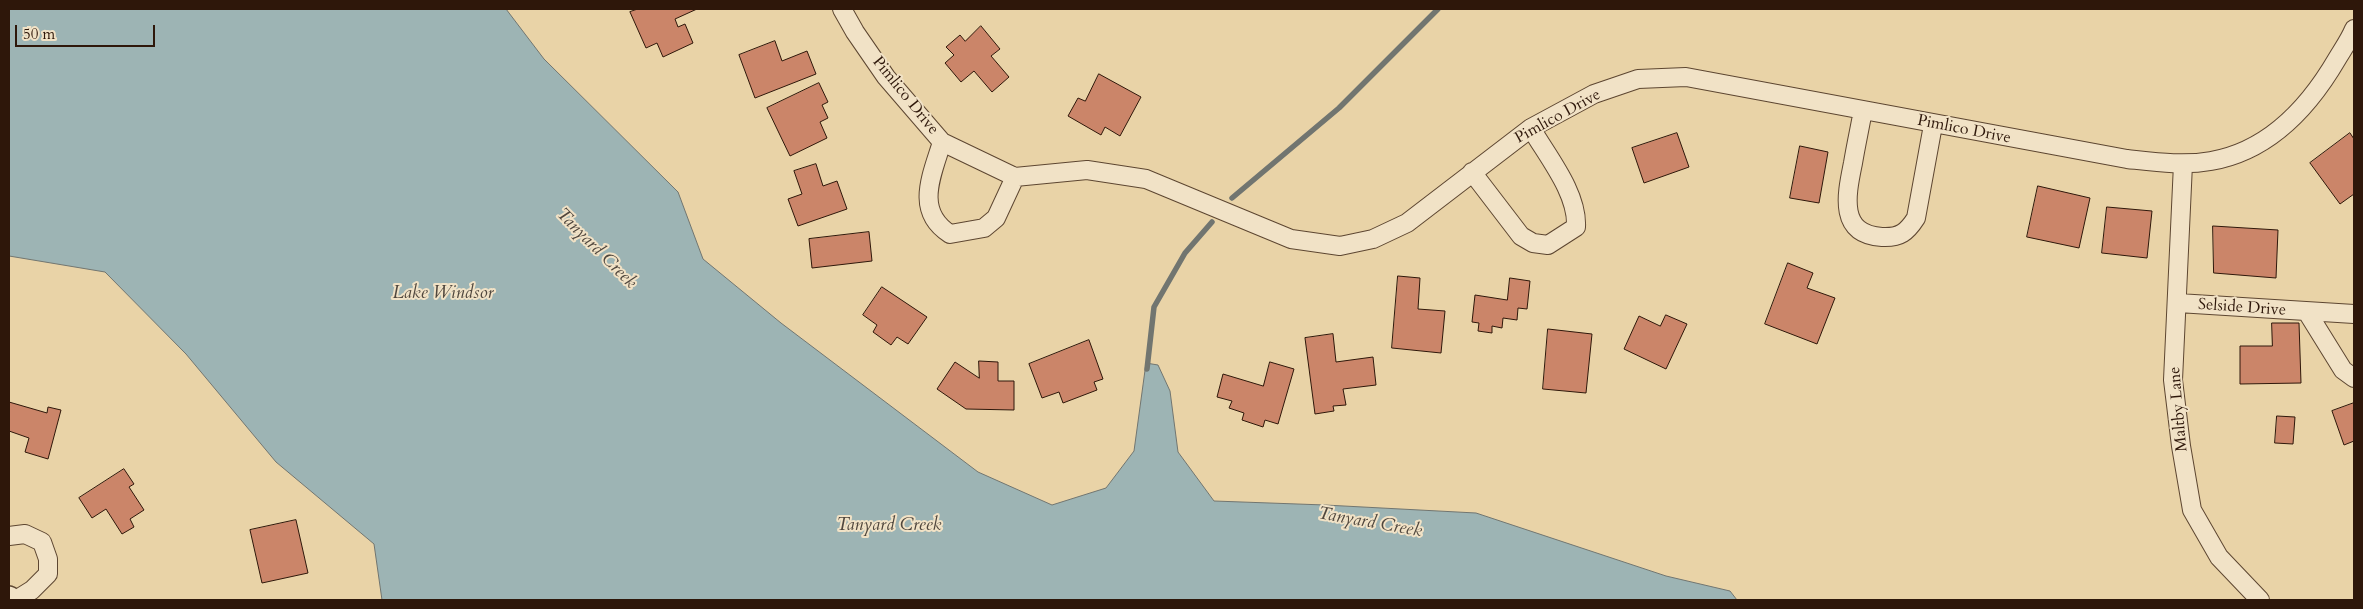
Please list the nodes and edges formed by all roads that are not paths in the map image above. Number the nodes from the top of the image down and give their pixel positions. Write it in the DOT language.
graph roads {
  1 [pos="842,9"];
  2 [pos="2354,29"];
  3 [pos="1863,110"];
  4 [pos="1933,125"];
  5 [pos="1530,128"];
  6 [pos="942,142"];
  7 [pos="2183,164"];
  8 [pos="1472,172"];
  9 [pos="1015,177"];
  10 [pos="2178,303"];
  11 [pos="2307,312"];
  12 [pos="2354,314"];
  13 [pos="2354,378"];
  14 [pos="9,536"];
  15 [pos="9,597"];
  16 [pos="15,600"];
  17 [pos="2260,600"];
  1 -- 6 [label="street, Pimlico Drive"];
  2 -- 7 [label="street, Pimlico Drive"];
  3 -- 4 [label="street, Pimlico Drive"];
  3 -- 4 [label="street"];
  3 -- 5 [label="street, Pimlico Drive"];
  4 -- 7 [label="street, Pimlico Drive"];
  5 -- 8 [label="street, Pimlico Drive"];
  5 -- 8 [label="street"];
  6 -- 9 [label="street, Pimlico Drive"];
  6 -- 9 [label="street"];
  7 -- 10 [label="street, Maltby Lane"];
  8 -- 9 [label="street, Pimlico Drive"];
  10 -- 11 [label="street, Selside Drive"];
  10 -- 17 [label="street, Maltby Lane"];
  11 -- 12 [label="street, Selside Drive"];
  11 -- 13 [label="street"];
  14 -- 16 [label="street"];
  15 -- 16 [label="street"];
}
